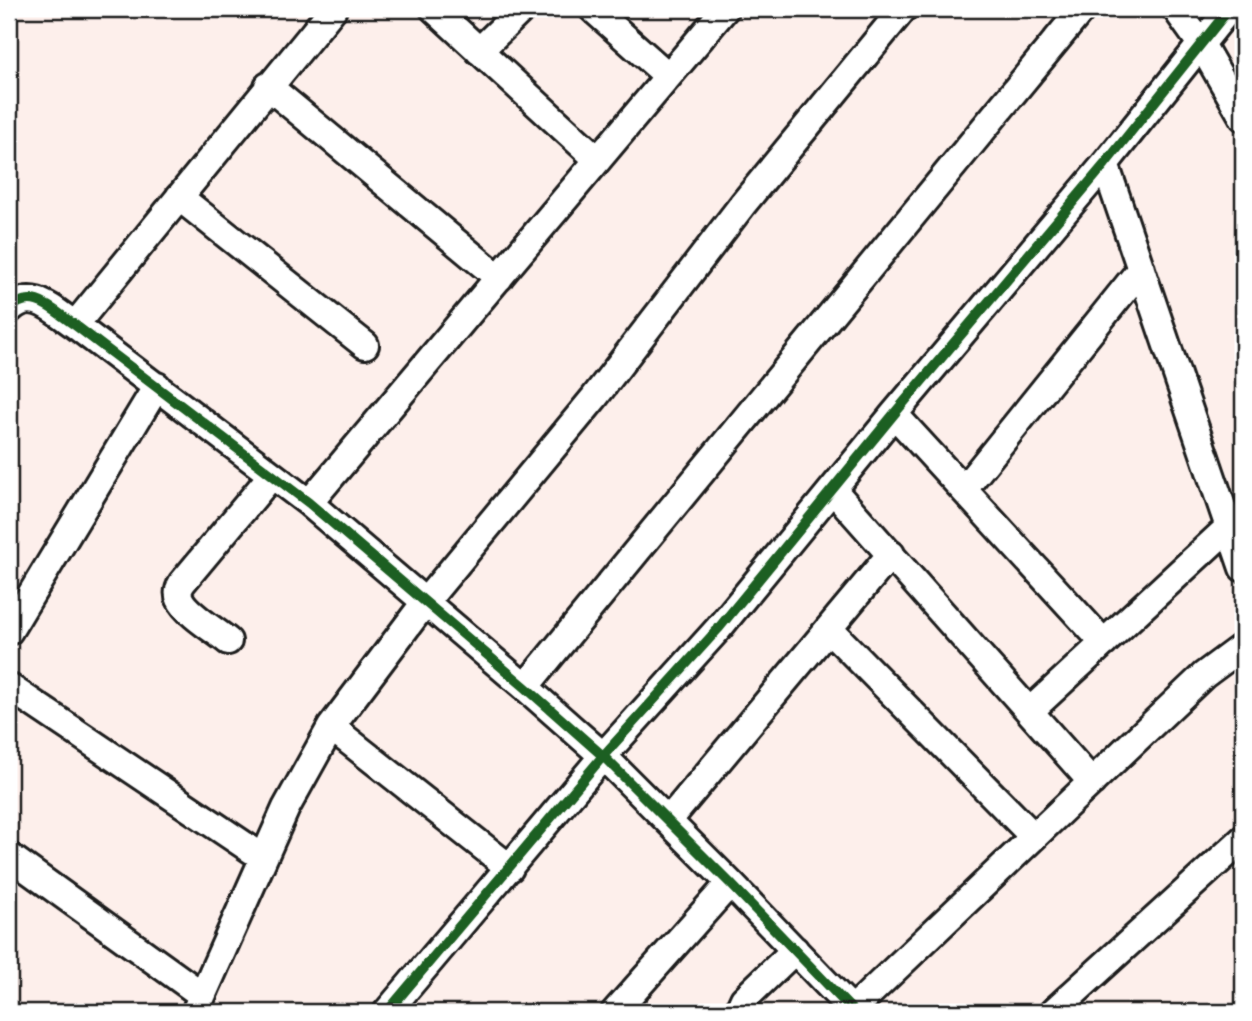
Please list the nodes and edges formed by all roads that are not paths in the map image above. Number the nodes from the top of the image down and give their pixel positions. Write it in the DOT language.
graph roads {
  1 [pos="333,9"];
  2 [pos="433,9"];
  3 [pos="522,9"];
  4 [pos="593,9"];
  5 [pos="724,9"];
  6 [pos="904,9"];
  7 [pos="1082,9"];
  8 [pos="1176,9"];
  9 [pos="1229,9"];
  10 [pos="1200,44"];
  11 [pos="479,51"];
  12 [pos="668,76"];
  13 [pos="268,86"];
  14 [pos="1243,117"];
  15 [pos="598,160"];
  16 [pos="1105,164"];
  17 [pos="179,197"];
  18 [pos="1141,269"];
  19 [pos="499,278"];
  20 [pos="9,310"];
  21 [pos="75,325"];
  22 [pos="365,345"];
  23 [pos="157,386"];
  24 [pos="894,414"];
  25 [pos="272,475"];
  26 [pos="964,489"];
  27 [pos="833,490"];
  28 [pos="309,503"];
  29 [pos="1230,526"];
  30 [pos="891,554"];
  31 [pos="1243,568"];
  32 [pos="426,601"];
  33 [pos="829,629"];
  34 [pos="9,631"];
  35 [pos="228,641"];
  36 [pos="1104,643"];
  37 [pos="1243,646"];
  38 [pos="9,687"];
  39 [pos="525,687"];
  40 [pos="1030,711"];
  41 [pos="331,726"];
  42 [pos="603,756"];
  43 [pos="1092,782"];
  44 [pos="668,821"];
  45 [pos="1033,836"];
  46 [pos="1243,839"];
  47 [pos="9,856"];
  48 [pos="262,857"];
  49 [pos="510,868"];
  50 [pos="730,883"];
  51 [pos="794,950"];
  52 [pos="198,1004"];
  53 [pos="853,1011"];
  54 [pos="387,1012"];
  55 [pos="615,1012"];
  56 [pos="738,1012"];
  57 [pos="1053,1012"];
  1 -- 13 [label="street"];
  2 -- 11 [label="street"];
  3 -- 11 [label="street"];
  4 -- 12 [label="street"];
  5 -- 12 [label="street"];
  6 -- 32 [label="street"];
  7 -- 39 [label="street"];
  8 -- 10 [label="street"];
  9 -- 10 [label="street"];
  10 -- 14 [label="street"];
  10 -- 16 [label="street"];
  11 -- 15 [label="street"];
  12 -- 15 [label="street"];
  13 -- 17 [label="street"];
  13 -- 19 [label="street"];
  15 -- 19 [label="street"];
  16 -- 18 [label="street"];
  16 -- 24 [label="street"];
  17 -- 21 [label="street"];
  17 -- 22 [label="street"];
  18 -- 26 [label="street"];
  18 -- 29 [label="street"];
  19 -- 28 [label="street"];
  20 -- 21 [label="street"];
  21 -- 23 [label="street"];
  23 -- 25 [label="street"];
  23 -- 34 [label="street"];
  24 -- 26 [label="street"];
  24 -- 27 [label="street"];
  25 -- 28 [label="street"];
  25 -- 35 [label="street"];
  26 -- 36 [label="street"];
  27 -- 30 [label="street"];
  27 -- 42 [label="street"];
  28 -- 32 [label="street"];
  29 -- 31 [label="street"];
  29 -- 36 [label="street"];
  30 -- 33 [label="street"];
  30 -- 40 [label="street"];
  32 -- 39 [label="street"];
  32 -- 41 [label="street"];
  33 -- 44 [label="street"];
  33 -- 45 [label="street"];
  36 -- 40 [label="street"];
  37 -- 43 [label="street"];
  38 -- 48 [label="street"];
  39 -- 42 [label="street"];
  40 -- 43 [label="street"];
  41 -- 48 [label="street"];
  41 -- 49 [label="street"];
  42 -- 44 [label="street"];
  42 -- 49 [label="street"];
  43 -- 45 [label="street"];
  44 -- 50 [label="street"];
  45 -- 53 [label="street"];
  46 -- 57 [label="street"];
  47 -- 52 [label="street"];
  48 -- 52 [label="street"];
  49 -- 54 [label="street"];
  50 -- 51 [label="street"];
  50 -- 55 [label="street"];
  51 -- 53 [label="street"];
  51 -- 56 [label="street"];
}
